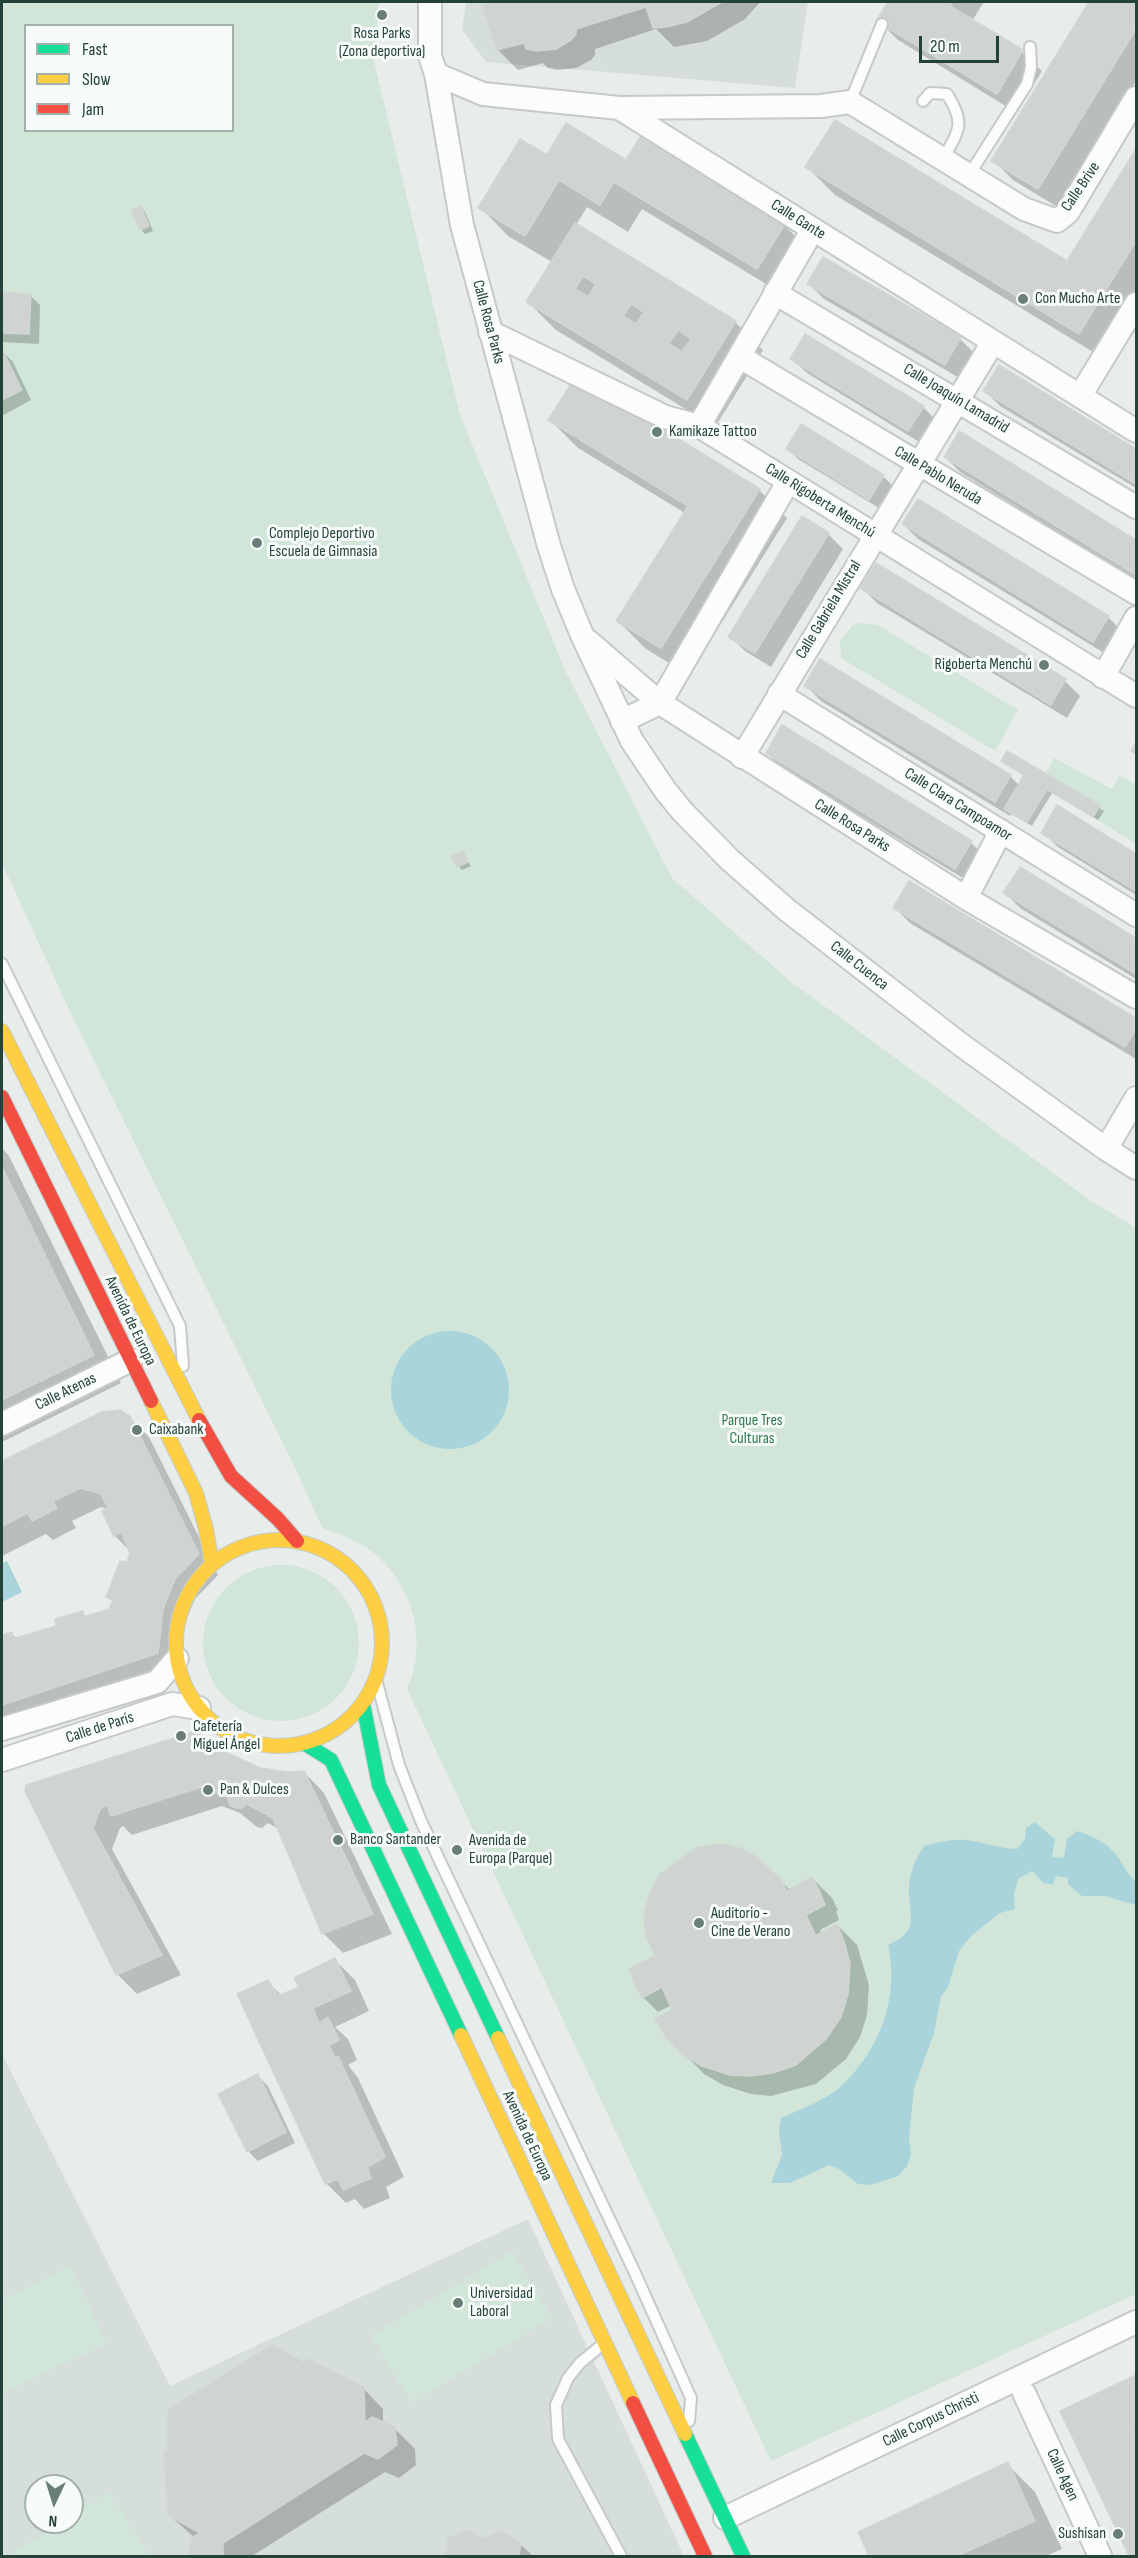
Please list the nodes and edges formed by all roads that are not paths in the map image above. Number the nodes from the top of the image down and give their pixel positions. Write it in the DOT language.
graph roads {
  1 [pos="430,2"];
  2 [pos="882,24"];
  3 [pos="1030,47"];
  4 [pos="436,74"];
  5 [pos="1137,98"];
  6 [pos="923,101"];
  7 [pos="850,102"];
  8 [pos="619,108"];
  9 [pos="943,159"];
  10 [pos="969,175"];
  11 [pos="813,229"];
  12 [pos="776,293"];
  13 [pos="1137,304"];
  14 [pos="490,332"];
  15 [pos="993,342"];
  16 [pos="740,357"];
  17 [pos="1080,396"];
  18 [pos="958,400"];
  19 [pos="699,426"];
  20 [pos="1137,431"];
  21 [pos="918,464"];
  22 [pos="788,482"];
  23 [pos="1137,507"];
  24 [pos="875,536"];
  25 [pos="1137,593"];
  26 [pos="1137,618"];
  27 [pos="582,635"];
  28 [pos="1103,677"];
  29 [pos="779,694"];
  30 [pos="1137,696"];
  31 [pos="660,703"];
  32 [pos="622,721"];
  33 [pos="742,757"];
  34 [pos="1001,831"];
  35 [pos="966,898"];
  36 [pos="1137,915"];
  37 [pos="2,964"];
  38 [pos="1137,997"];
  39 [pos="2,1031"];
  40 [pos="2,1097"];
  41 [pos="1137,1098"];
  42 [pos="1106,1149"];
  43 [pos="1137,1168"];
  44 [pos="131,1360"];
  45 [pos="185,1392"];
  46 [pos="2,1424"];
  47 [pos="297,1541"];
  48 [pos="212,1564"];
  49 [pos="177,1659"];
  50 [pos="376,1679"];
  51 [pos="363,1704"];
  52 [pos="199,1708"];
  53 [pos="2,1728"];
  54 [pos="304,1743"];
  55 [pos="2,1760"];
  56 [pos="1137,2322"];
  57 [pos="605,2343"];
  58 [pos="1024,2393"];
  59 [pos="687,2439"];
  60 [pos="725,2518"];
  61 [pos="621,2556"];
  62 [pos="705,2556"];
  63 [pos="742,2556"];
  64 [pos="1100,2556"];
  1 -- 4 [label="street, Calle Rosa Parks"];
  2 -- 7 [label="lane"];
  3 -- 10 [label="lane"];
  4 -- 8 [label="street, Calle Gante"];
  4 -- 14 [label="street, Calle Rosa Parks"];
  5 -- 10 [label="street, Calle Brive"];
  6 -- 9 [label="lane"];
  7 -- 8 [label="street"];
  7 -- 9 [label="street, Calle Brive"];
  8 -- 11 [label="street, Calle Gante"];
  9 -- 10 [label="street, Calle Brive"];
  11 -- 12 [label="street"];
  11 -- 15 [label="street, Calle Gante"];
  12 -- 16 [label="street"];
  12 -- 18 [label="street, Calle Joaquín Lamadrid"];
  13 -- 17 [label="street"];
  14 -- 19 [label="street, Calle Rigoberta Menchú"];
  14 -- 27 [label="street, Calle Rosa Parks"];
  15 -- 17 [label="street, Calle Gante"];
  15 -- 18 [label="street, Calle Gabriela Mistral"];
  16 -- 19 [label="street"];
  16 -- 21 [label="street, Calle Pablo Neruda"];
  17 -- 20 [label="street, Calle Gante"];
  18 -- 21 [label="street, Calle Gabriela Mistral"];
  18 -- 23 [label="street, Calle Joaquín Lamadrid"];
  19 -- 22 [label="street, Calle Rigoberta Menchú"];
  21 -- 24 [label="street, Calle Gabriela Mistral"];
  21 -- 25 [label="street, Calle Pablo Neruda"];
  22 -- 24 [label="street, Calle Rigoberta Menchú"];
  22 -- 31 [label="street"];
  24 -- 28 [label="street, Calle Rigoberta Menchú"];
  24 -- 29 [label="street, Calle Gabriela Mistral"];
  26 -- 28 [label="street"];
  27 -- 31 [label="street, Calle Rosa Parks"];
  27 -- 32 [label="street, Calle Rosa Parks"];
  28 -- 30 [label="street, Calle Rigoberta Menchú"];
  29 -- 33 [label="street, Calle Gabriela Mistral"];
  29 -- 34 [label="street, Calle Clara Campoamor"];
  31 -- 32 [label="street"];
  31 -- 33 [label="street, Calle Rosa Parks"];
  32 -- 42 [label="street, Calle Cuenca"];
  33 -- 35 [label="street, Calle Rosa Parks"];
  34 -- 35 [label="street"];
  34 -- 36 [label="street, Calle Clara Campoamor"];
  35 -- 38 [label="street, Calle Rosa Parks"];
  37 -- 45 [label="lane, Avenida de Europa"];
  39 -- 45 [label="main road, Avenida de Europa"];
  40 -- 44 [label="main road, Avenida de Europa"];
  41 -- 42 [label="street"];
  42 -- 43 [label="street, Calle Cuenca"];
  44 -- 46 [label="street, Calle Atenas"];
  44 -- 48 [label="main road, Avenida de Europa"];
  45 -- 47 [label="main road, Avenida de Europa"];
  47 -- 48 [label="main road, Avenida de Europa"];
  47 -- 50 [label="main road, Avenida de Europa"];
  48 -- 49 [label="main road, Avenida de Europa"];
  49 -- 52 [label="main road, Avenida de Europa"];
  49 -- 53 [label="street, Calle de París"];
  50 -- 51 [label="main road, Avenida de Europa"];
  50 -- 59 [label="lane, Avenida de Europa"];
  51 -- 54 [label="main road, Avenida de Europa"];
  51 -- 59 [label="main road, Avenida de Europa"];
  52 -- 54 [label="main road, Avenida de Europa"];
  52 -- 55 [label="street, Calle de París"];
  54 -- 57 [label="main road, Avenida de Europa"];
  56 -- 60 [label="street, Calle Corpus Christi"];
  57 -- 61 [label="lane"];
  57 -- 62 [label="main road, Avenida de Europa"];
  58 -- 64 [label="street, Calle Agen"];
  59 -- 60 [label="main road, Avenida de Europa"];
  60 -- 63 [label="main road, Avenida de Europa"];
}
